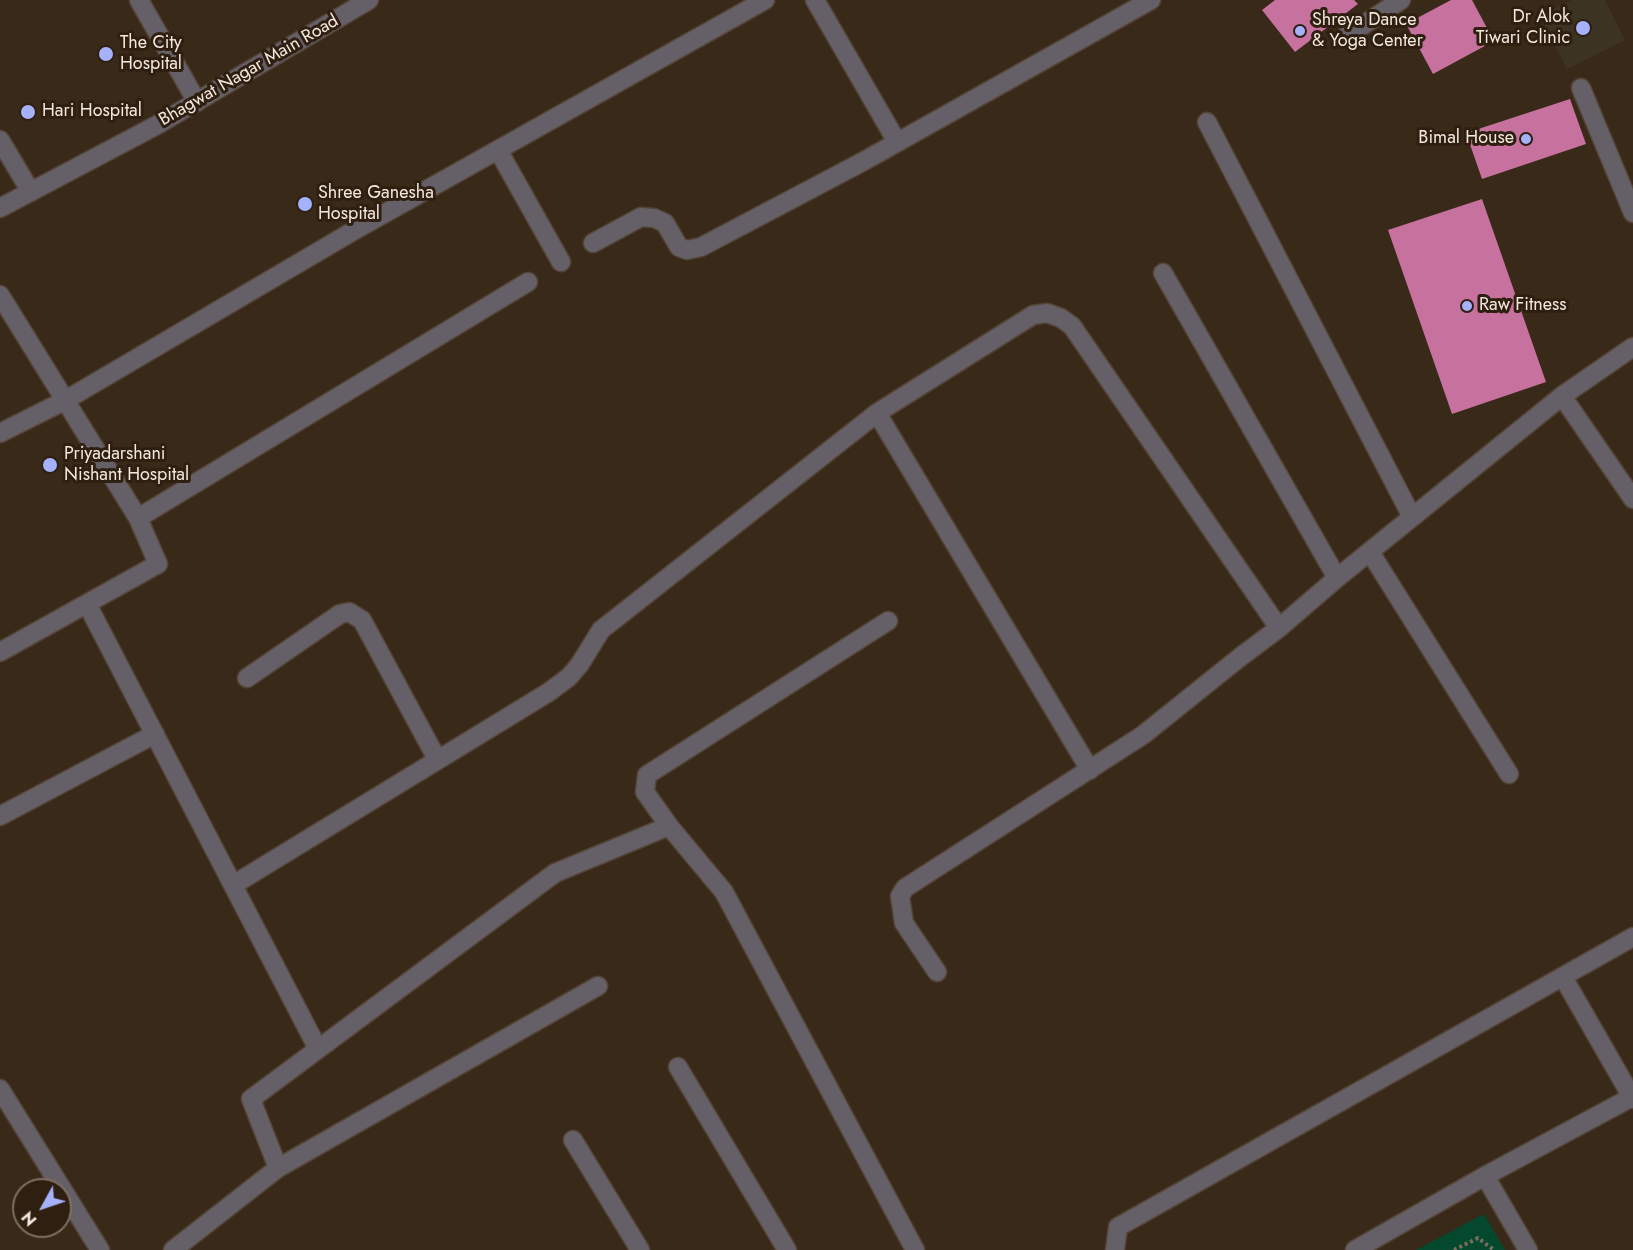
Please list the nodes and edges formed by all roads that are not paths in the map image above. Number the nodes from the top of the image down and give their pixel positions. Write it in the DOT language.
graph roads {
  1 [pos="139,0"];
  2 [pos="369,0"];
  3 [pos="765,0"];
  4 [pos="815,0"];
  5 [pos="1151,0"];
  6 [pos="1401,0"];
  7 [pos="1345,37"];
  8 [pos="1581,88"];
  9 [pos="197,102"];
  10 [pos="1207,122"];
  11 [pos="0,140"];
  12 [pos="897,142"];
  13 [pos="498,150"];
  14 [pos="31,192"];
  15 [pos="0,208"];
  16 [pos="1633,213"];
  17 [pos="593,243"];
  18 [pos="561,262"];
  19 [pos="1162,273"];
  20 [pos="528,282"];
  21 [pos="0,295"];
  22 [pos="1633,347"];
  23 [pos="1562,396"];
  24 [pos="64,401"];
  25 [pos="878,413"];
  26 [pos="0,434"];
  27 [pos="1633,499"];
  28 [pos="1412,517"];
  29 [pos="138,518"];
  30 [pos="1370,552"];
  31 [pos="1337,578"];
  32 [pos="87,604"];
  33 [pos="888,621"];
  34 [pos="1279,628"];
  35 [pos="0,652"];
  36 [pos="247,678"];
  37 [pos="155,734"];
  38 [pos="437,759"];
  39 [pos="1090,770"];
  40 [pos="1509,774"];
  41 [pos="0,816"];
  42 [pos="669,826"];
  43 [pos="233,885"];
  44 [pos="1633,938"];
  45 [pos="937,972"];
  46 [pos="1563,977"];
  47 [pos="598,986"];
  48 [pos="318,1049"];
  49 [pos="678,1067"];
  50 [pos="0,1089"];
  51 [pos="1632,1098"];
  52 [pos="573,1140"];
  53 [pos="278,1168"];
  54 [pos="1485,1176"];
  55 [pos="100,1250"];
  56 [pos="173,1250"];
  57 [pos="640,1250"];
  58 [pos="787,1250"];
  59 [pos="915,1250"];
  60 [pos="1115,1250"];
  61 [pos="1355,1250"];
  62 [pos="1528,1250"];
  1 -- 9 [label="street"];
  2 -- 9 [label="street, Bhagwat Nagar Main Road"];
  3 -- 13 [label="street"];
  4 -- 12 [label="street"];
  5 -- 12 [label="street"];
  6 -- 7 [label="street"];
  8 -- 16 [label="street"];
  9 -- 14 [label="street, Bhagwat Nagar Main Road"];
  10 -- 28 [label="street"];
  11 -- 14 [label="street"];
  12 -- 17 [label="street"];
  13 -- 18 [label="street"];
  13 -- 24 [label="street"];
  14 -- 15 [label="street, Bhagwat Nagar Main Road"];
  19 -- 31 [label="street"];
  20 -- 29 [label="street"];
  21 -- 24 [label="street"];
  22 -- 23 [label="street"];
  23 -- 27 [label="street"];
  23 -- 28 [label="street"];
  24 -- 26 [label="street"];
  24 -- 29 [label="street"];
  25 -- 34 [label="street"];
  25 -- 38 [label="street"];
  25 -- 39 [label="street"];
  28 -- 30 [label="street"];
  29 -- 32 [label="street"];
  30 -- 31 [label="street"];
  30 -- 40 [label="street"];
  31 -- 34 [label="street"];
  32 -- 35 [label="street"];
  32 -- 37 [label="street"];
  33 -- 42 [label="street"];
  34 -- 39 [label="street"];
  36 -- 38 [label="street"];
  37 -- 41 [label="street"];
  37 -- 43 [label="street"];
  38 -- 43 [label="street"];
  39 -- 45 [label="street"];
  42 -- 48 [label="street"];
  42 -- 59 [label="street"];
  43 -- 48 [label="street"];
  44 -- 46 [label="street"];
  46 -- 51 [label="street"];
  46 -- 60 [label="street"];
  47 -- 53 [label="street"];
  48 -- 53 [label="street"];
  49 -- 58 [label="street"];
  50 -- 55 [label="street"];
  51 -- 54 [label="street"];
  52 -- 57 [label="street"];
  53 -- 56 [label="street"];
  54 -- 61 [label="street"];
  54 -- 62 [label="street"];
}
